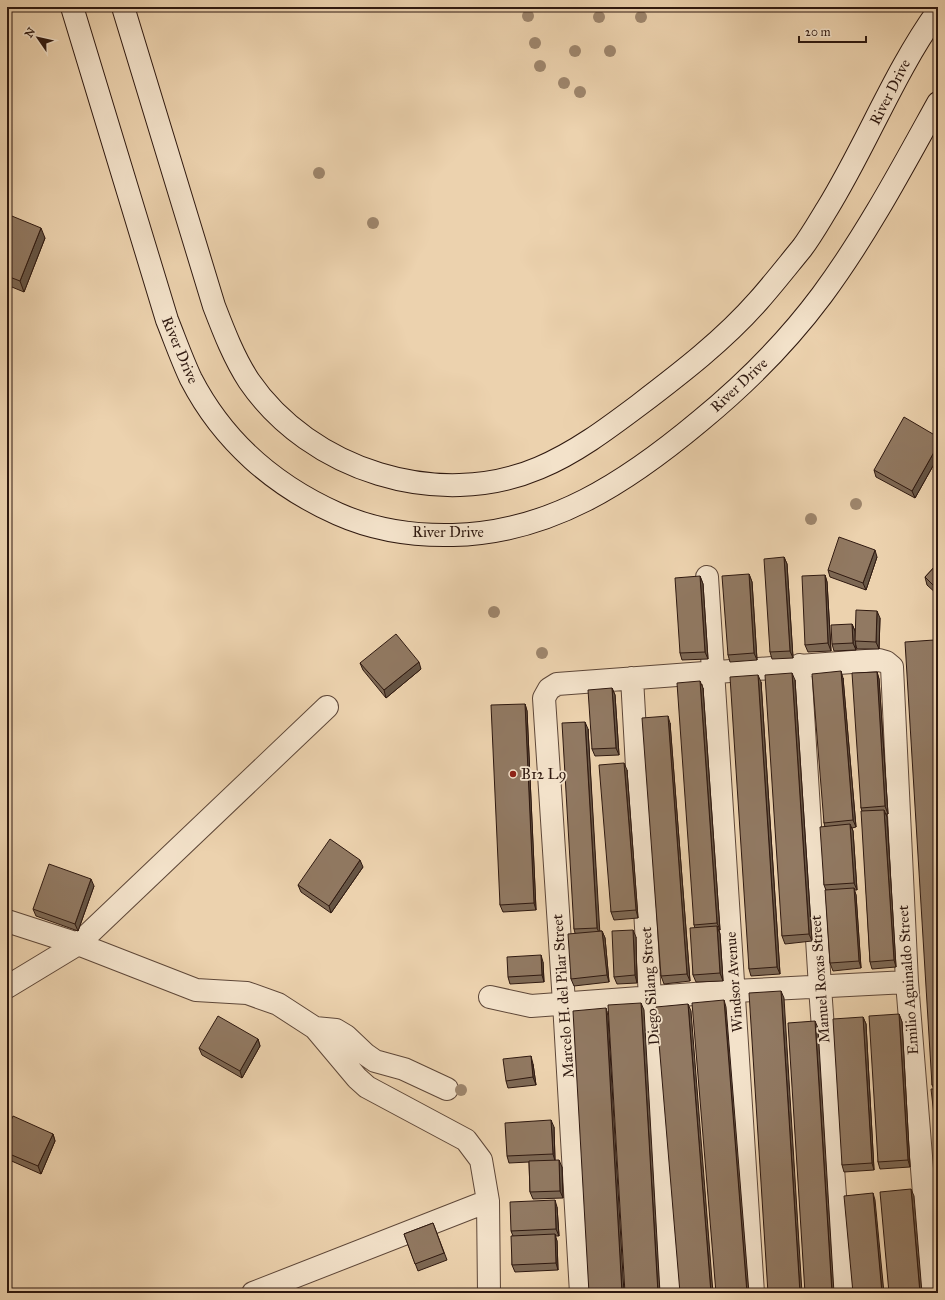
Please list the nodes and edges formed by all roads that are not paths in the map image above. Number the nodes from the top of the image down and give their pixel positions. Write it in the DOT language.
graph roads {
  1 [pos="72,7"];
  2 [pos="124,7"];
  3 [pos="938,10"];
  4 [pos="938,102"];
  5 [pos="707,577"];
  6 [pos="800,665"];
  7 [pos="713,671"];
  8 [pos="632,678"];
  9 [pos="326,707"];
  10 [pos="7,920"];
  11 [pos="78,944"];
  12 [pos="907,982"];
  13 [pos="7,986"];
  14 [pos="820,987"];
  15 [pos="735,991"];
  16 [pos="490,997"];
  17 [pos="650,998"];
  18 [pos="564,1003"];
  19 [pos="315,1028"];
  20 [pos="447,1089"];
  21 [pos="488,1201"];
  22 [pos="253,1293"];
  23 [pos="489,1293"];
  24 [pos="581,1293"];
  25 [pos="671,1293"];
  26 [pos="753,1293"];
  27 [pos="842,1293"];
  28 [pos="932,1293"];
  1 -- 4 [label="street, River Drive"];
  2 -- 3 [label="street, River Drive"];
  5 -- 7 [label="street, Windsor Avenue"];
  6 -- 7 [label="street"];
  6 -- 12 [label="street, Emilio Aguinaldo Street"];
  6 -- 14 [label="street, Manuel Roxas Street"];
  7 -- 8 [label="street"];
  7 -- 15 [label="street, Windsor Avenue"];
  8 -- 17 [label="street, Diego Silang Street"];
  8 -- 18 [label="street, Marcelo H. del Pilar Street"];
  9 -- 11 [label="street"];
  10 -- 11 [label="street"];
  11 -- 13 [label="street"];
  11 -- 19 [label="street"];
  12 -- 14 [label="street"];
  12 -- 28 [label="street, Emilio Aguinaldo Street"];
  14 -- 15 [label="street"];
  14 -- 27 [label="street, Manuel Roxas Street"];
  15 -- 17 [label="street"];
  15 -- 26 [label="street, Windsor Avenue"];
  16 -- 18 [label="street"];
  17 -- 18 [label="street"];
  17 -- 25 [label="street, Diego Silang Street"];
  18 -- 24 [label="street, Marcelo H. del Pilar Street"];
  19 -- 20 [label="street"];
  19 -- 21 [label="street"];
  21 -- 22 [label="street"];
  21 -- 23 [label="street"];
}
